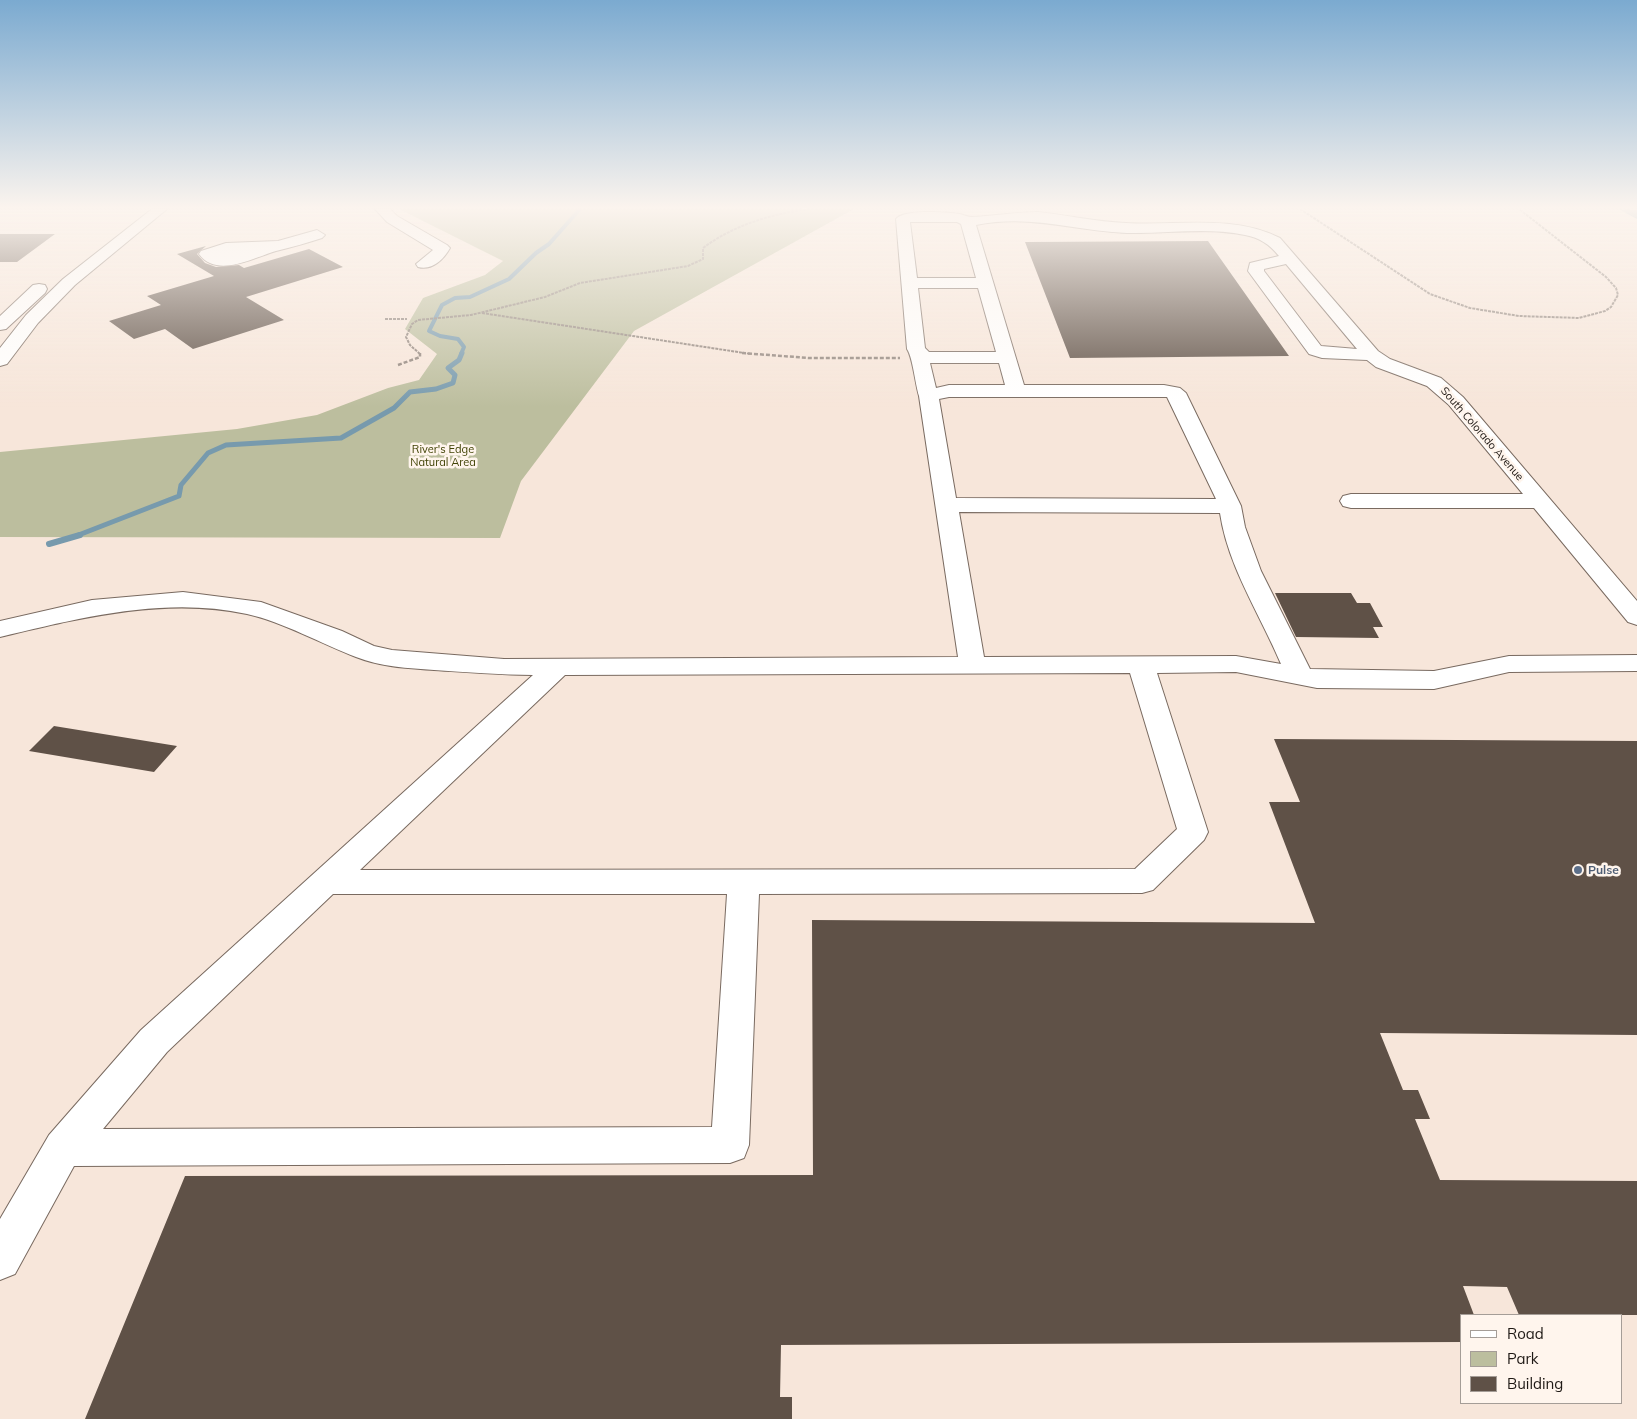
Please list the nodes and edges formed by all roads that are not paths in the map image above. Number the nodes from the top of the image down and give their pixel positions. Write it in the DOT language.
graph roads {
  1 [pos="56,275"];
  2 [pos="77,275"];
  3 [pos="908,275"];
  4 [pos="984,275"];
  5 [pos="1259,275"];
  6 [pos="1304,275"];
  7 [pos="909,283"];
  8 [pos="986,283"];
  9 [pos="0,325"];
  10 [pos="3,354"];
  11 [pos="1372,355"];
  12 [pos="1007,357"];
  13 [pos="921,358"];
  14 [pos="1016,391"];
  15 [pos="929,396"];
  16 [pos="1352,501"];
  17 [pos="1540,501"];
  18 [pos="946,505"];
  19 [pos="1230,506"];
  20 [pos="1637,617"];
  21 [pos="0,629"];
  22 [pos="1637,663"];
  23 [pos="972,665"];
  24 [pos="1141,665"];
  25 [pos="558,667"];
  26 [pos="1300,676"];
  27 [pos="326,882"];
  28 [pos="744,882"];
  29 [pos="63,1148"];
  30 [pos="0,1259"];
  1 -- 9 [label="street"];
  2 -- 10 [label="street"];
  3 -- 7 [label="street"];
  4 -- 8 [label="street"];
  5 -- 11 [label="street"];
  6 -- 11 [label="street, South Colorado Avenue"];
  7 -- 8 [label="street"];
  7 -- 13 [label="street"];
  8 -- 12 [label="street"];
  11 -- 17 [label="street, South Colorado Avenue"];
  12 -- 13 [label="street"];
  12 -- 14 [label="street"];
  13 -- 15 [label="street"];
  14 -- 15 [label="street"];
  14 -- 19 [label="street"];
  15 -- 18 [label="street"];
  16 -- 17 [label="street"];
  17 -- 20 [label="street, South Colorado Avenue"];
  18 -- 19 [label="street"];
  18 -- 23 [label="street"];
  19 -- 26 [label="street"];
  21 -- 25 [label="street"];
  22 -- 26 [label="street"];
  23 -- 24 [label="street"];
  23 -- 25 [label="street"];
  24 -- 26 [label="street"];
  24 -- 28 [label="street"];
  25 -- 27 [label="street"];
  27 -- 28 [label="street"];
  27 -- 29 [label="street"];
  28 -- 29 [label="street"];
  29 -- 30 [label="street"];
}
